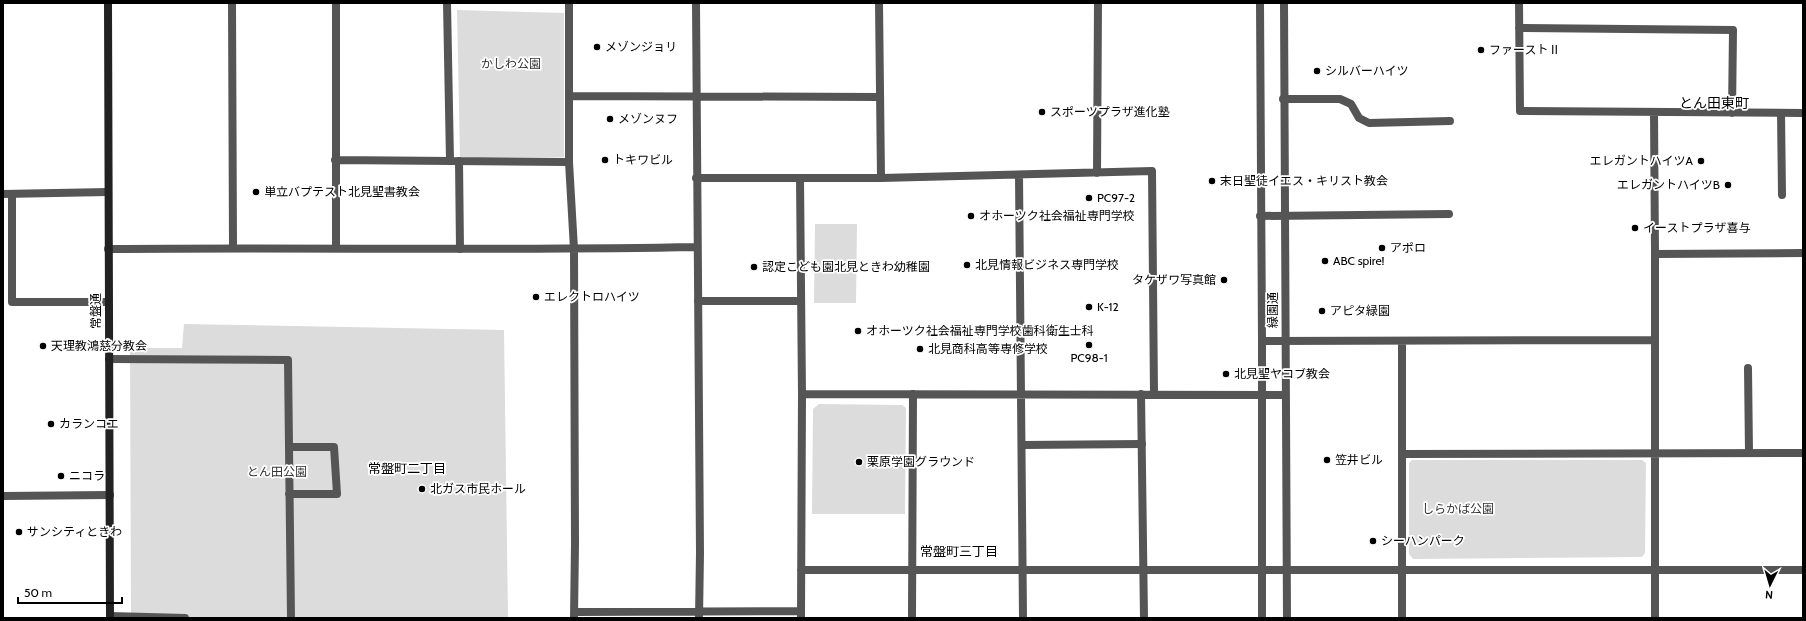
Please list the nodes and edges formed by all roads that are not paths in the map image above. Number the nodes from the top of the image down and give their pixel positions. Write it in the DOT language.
graph roads {
  1 [pos="108,3"];
  2 [pos="232,3"];
  3 [pos="336,3"];
  4 [pos="447,3"];
  5 [pos="569,3"];
  6 [pos="696,3"];
  7 [pos="879,3"];
  8 [pos="1098,3"];
  9 [pos="1260,3"];
  10 [pos="1284,3"];
  11 [pos="1519,3"];
  12 [pos="1519,28"];
  13 [pos="569,96"];
  14 [pos="696,96"];
  15 [pos="880,97"];
  16 [pos="1283,99"];
  17 [pos="1654,112"];
  18 [pos="1732,112"];
  19 [pos="1781,113"];
  20 [pos="1803,113"];
  21 [pos="1450,121"];
  22 [pos="335,160"];
  23 [pos="450,161"];
  24 [pos="459,161"];
  25 [pos="569,162"];
  26 [pos="1098,173"];
  27 [pos="1019,175"];
  28 [pos="696,178"];
  29 [pos="800,178"];
  30 [pos="881,178"];
  31 [pos="108,192"];
  32 [pos="3,194"];
  33 [pos="12,194"];
  34 [pos="1782,195"];
  35 [pos="1449,214"];
  36 [pos="1260,216"];
  37 [pos="1286,216"];
  38 [pos="697,247"];
  39 [pos="232,248"];
  40 [pos="336,248"];
  41 [pos="108,249"];
  42 [pos="460,249"];
  43 [pos="574,250"];
  44 [pos="1803,253"];
  45 [pos="1655,254"];
  46 [pos="698,301"];
  47 [pos="801,301"];
  48 [pos="108,302"];
  49 [pos="1285,340"];
  50 [pos="1655,340"];
  51 [pos="1262,341"];
  52 [pos="1402,341"];
  53 [pos="108,359"];
  54 [pos="1748,368"];
  55 [pos="802,394"];
  56 [pos="913,394"];
  57 [pos="1022,394"];
  58 [pos="1141,394"];
  59 [pos="1154,394"];
  60 [pos="1262,395"];
  61 [pos="1285,395"];
  62 [pos="1142,444"];
  63 [pos="1022,445"];
  64 [pos="290,447"];
  65 [pos="1749,453"];
  66 [pos="1803,453"];
  67 [pos="1402,454"];
  68 [pos="1655,454"];
  69 [pos="289,494"];
  70 [pos="110,495"];
  71 [pos="3,496"];
  72 [pos="1022,569"];
  73 [pos="1143,569"];
  74 [pos="1262,569"];
  75 [pos="1403,569"];
  76 [pos="801,570"];
  77 [pos="912,570"];
  78 [pos="1287,570"];
  79 [pos="1655,570"];
  80 [pos="1803,570"];
  81 [pos="574,615"];
  82 [pos="699,615"];
  83 [pos="801,615"];
  84 [pos="110,617"];
  85 [pos="185,618"];
  86 [pos="290,618"];
  87 [pos="912,618"];
  88 [pos="1023,618"];
  89 [pos="1144,618"];
  90 [pos="1262,618"];
  91 [pos="1287,618"];
  92 [pos="1402,618"];
  93 [pos="1655,618"];
  1 -- 31 [label="main road, 常盤通"];
  2 -- 39 [label="street"];
  3 -- 22 [label="street"];
  4 -- 23 [label="street"];
  5 -- 13 [label="street"];
  6 -- 14 [label="street"];
  7 -- 15 [label="street"];
  8 -- 26 [label="street"];
  9 -- 36 [label="street, 緑園通"];
  10 -- 16 [label="street, 緑園通"];
  11 -- 12 [label="street"];
  12 -- 17 [label="street"];
  12 -- 18 [label="street"];
  13 -- 14 [label="street"];
  13 -- 25 [label="street"];
  14 -- 15 [label="street"];
  14 -- 28 [label="street"];
  15 -- 30 [label="street"];
  16 -- 21 [label="street"];
  16 -- 37 [label="street, 緑園通"];
  17 -- 18 [label="street"];
  17 -- 45 [label="street"];
  18 -- 19 [label="street"];
  19 -- 20 [label="street"];
  19 -- 34 [label="street"];
  22 -- 23 [label="street"];
  22 -- 40 [label="street"];
  23 -- 24 [label="street"];
  24 -- 25 [label="street"];
  24 -- 42 [label="street"];
  25 -- 43 [label="street"];
  26 -- 27 [label="street"];
  26 -- 59 [label="street"];
  27 -- 30 [label="street"];
  27 -- 57 [label="street"];
  28 -- 29 [label="street"];
  28 -- 38 [label="street"];
  29 -- 30 [label="street"];
  29 -- 47 [label="street"];
  31 -- 33 [label="street"];
  31 -- 41 [label="main road, 常盤通"];
  32 -- 33 [label="street"];
  33 -- 48 [label="street"];
  35 -- 37 [label="street"];
  36 -- 37 [label="street"];
  36 -- 51 [label="street, 緑園通"];
  37 -- 49 [label="street, 緑園通"];
  38 -- 43 [label="street"];
  38 -- 46 [label="street"];
  39 -- 40 [label="street"];
  39 -- 41 [label="street"];
  40 -- 42 [label="street"];
  41 -- 48 [label="main road, 常盤通"];
  42 -- 43 [label="street"];
  43 -- 81 [label="street"];
  44 -- 45 [label="street"];
  45 -- 50 [label="street"];
  46 -- 47 [label="street"];
  46 -- 82 [label="street"];
  47 -- 55 [label="street"];
  48 -- 53 [label="main road, 常盤通"];
  49 -- 51 [label="street"];
  49 -- 52 [label="street"];
  49 -- 61 [label="street, 緑園通"];
  50 -- 52 [label="street"];
  50 -- 68 [label="street"];
  51 -- 60 [label="street, 緑園通"];
  52 -- 67 [label="street"];
  53 -- 64 [label="street"];
  53 -- 70 [label="main road, 常盤通"];
  54 -- 65 [label="street"];
  55 -- 56 [label="street"];
  55 -- 76 [label="street"];
  56 -- 57 [label="street"];
  56 -- 77 [label="street"];
  57 -- 58 [label="street"];
  57 -- 63 [label="street"];
  58 -- 59 [label="street"];
  58 -- 62 [label="street"];
  59 -- 60 [label="street"];
  60 -- 61 [label="street"];
  60 -- 74 [label="street, 緑園通"];
  61 -- 78 [label="street, 緑園通"];
  62 -- 63 [label="street"];
  62 -- 73 [label="street"];
  63 -- 72 [label="street"];
  64 -- 69 [label="street"];
  64 -- 69 [label="street"];
  65 -- 66 [label="street"];
  65 -- 68 [label="street"];
  67 -- 68 [label="street"];
  67 -- 75 [label="street"];
  68 -- 79 [label="street"];
  69 -- 86 [label="street"];
  70 -- 71 [label="street"];
  70 -- 84 [label="main road, 常盤通"];
  72 -- 73 [label="street"];
  72 -- 77 [label="street"];
  72 -- 88 [label="street"];
  73 -- 74 [label="street"];
  73 -- 89 [label="street"];
  74 -- 78 [label="street"];
  74 -- 90 [label="street, 緑園通"];
  75 -- 78 [label="street"];
  75 -- 79 [label="street"];
  75 -- 92 [label="street"];
  76 -- 77 [label="street"];
  76 -- 83 [label="street"];
  77 -- 87 [label="street"];
  78 -- 91 [label="street, 緑園通"];
  79 -- 80 [label="street"];
  79 -- 93 [label="street"];
  81 -- 82 [label="street"];
  82 -- 83 [label="street"];
  84 -- 85 [label="street"];
}
